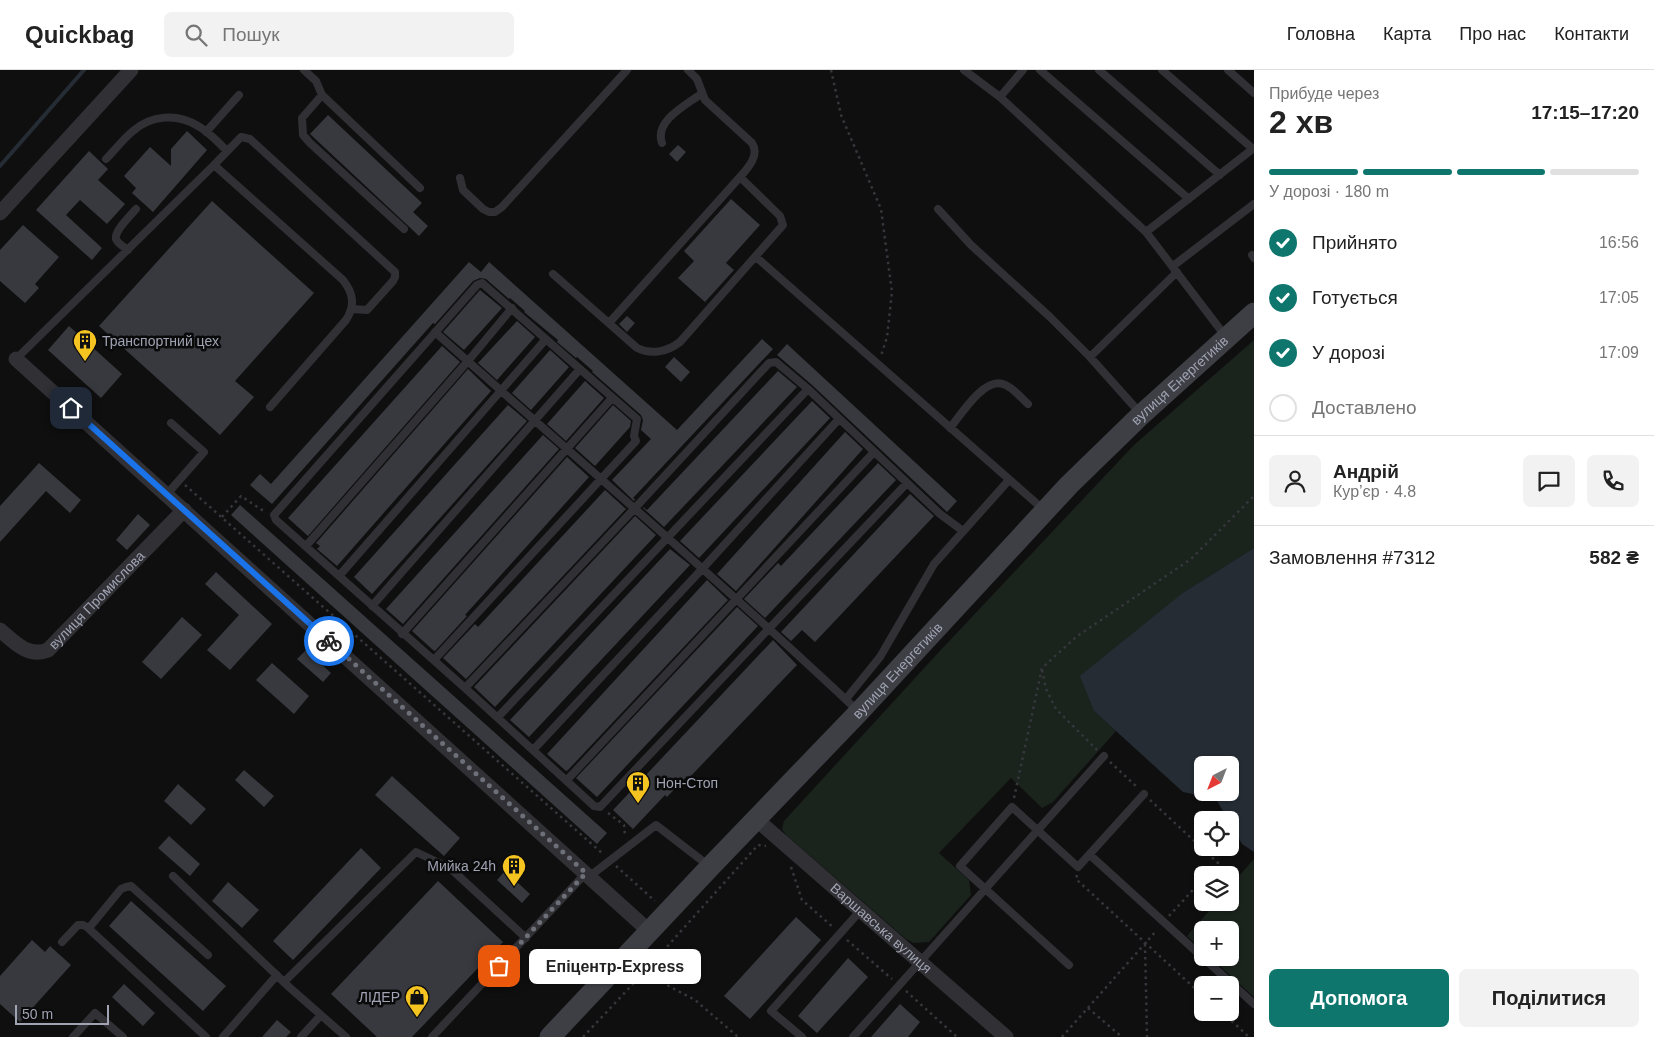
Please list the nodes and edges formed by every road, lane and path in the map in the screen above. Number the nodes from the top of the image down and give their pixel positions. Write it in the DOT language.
graph roads {
  1 [pos="132,70"];
  2 [pos="304,70"];
  3 [pos="626,70"];
  4 [pos="688,70"];
  5 [pos="831,70"];
  6 [pos="964,70"];
  7 [pos="1023,70"];
  8 [pos="1040,70"];
  9 [pos="1099,70"];
  10 [pos="1162,70"];
  11 [pos="1228,70"];
  12 [pos="1254,93"];
  13 [pos="701,94"];
  14 [pos="239,95"];
  15 [pos="322,95"];
  16 [pos="1000,97"];
  17 [pos="206,132"];
  18 [pos="662,143"];
  19 [pos="1254,148"];
  20 [pos="227,151"];
  21 [pos="106,159"];
  22 [pos="214,165"];
  23 [pos="1220,175"];
  24 [pos="740,177"];
  25 [pos="460,178"];
  26 [pos="420,188"];
  27 [pos="1189,199"];
  28 [pos="1254,204"];
  29 [pos="136,209"];
  30 [pos="938,209"];
  31 [pos="0,213"];
  32 [pos="404,230"];
  33 [pos="1146,232"];
  34 [pos="128,250"];
  35 [pos="756,257"];
  36 [pos="1175,269"];
  37 [pos="553,274"];
  38 [pos="512,308"];
  39 [pos="352,309"];
  40 [pos="1254,313"];
  41 [pos="609,323"];
  42 [pos="436,332"];
  43 [pos="1226,338"];
  44 [pos="546,339"];
  45 [pos="1090,356"];
  46 [pos="16,359"];
  47 [pos="468,361"];
  48 [pos="879,365"];
  49 [pos="580,369"];
  50 [pos="808,389"];
  51 [pos="500,391"];
  52 [pos="612,398"];
  53 [pos="1028,404"];
  54 [pos="270,407"];
  55 [pos="1141,415"];
  56 [pos="839,419"];
  57 [pos="534,421"];
  58 [pos="171,423"];
  59 [pos="950,428"];
  60 [pos="566,449"];
  61 [pos="874,452"];
  62 [pos="601,479"];
  63 [pos="179,480"];
  64 [pos="1009,480"];
  65 [pos="907,483"];
  66 [pos="166,494"];
  67 [pos="1254,496"];
  68 [pos="636,508"];
  69 [pos="184,510"];
  70 [pos="1045,512"];
  71 [pos="222,517"];
  72 [pos="276,520"];
  73 [pos="963,531"];
  74 [pos="668,538"];
  75 [pos="306,546"];
  76 [pos="703,568"];
  77 [pos="339,576"];
  78 [pos="737,598"];
  79 [pos="372,606"];
  80 [pos="769,628"];
  81 [pos="0,630"];
  82 [pos="402,634"];
  83 [pos="434,660"];
  84 [pos="1042,668"];
  85 [pos="465,688"];
  86 [pos="853,706"];
  87 [pos="498,717"];
  88 [pos="534,749"];
  89 [pos="1104,756"];
  90 [pos="567,780"];
  91 [pos="1144,794"];
  92 [pos="597,807"];
  93 [pos="1012,807"];
  94 [pos="756,819"];
  95 [pos="1038,830"];
  96 [pos="625,840"];
  97 [pos="772,846"];
  98 [pos="1090,855"];
  99 [pos="788,859"];
  100 [pos="609,860"];
  101 [pos="1215,866"];
  102 [pos="710,867"];
  103 [pos="1078,867"];
  104 [pos="588,874"];
  105 [pos="173,876"];
  106 [pos="985,889"];
  107 [pos="1194,889"];
  108 [pos="861,910"];
  109 [pos="667,912"];
  110 [pos="1163,922"];
  111 [pos="684,927"];
  112 [pos="89,928"];
  113 [pos="649,931"];
  114 [pos="840,934"];
  115 [pos="526,938"];
  116 [pos="62,942"];
  117 [pos="1145,942"];
  118 [pos="208,955"];
  119 [pos="921,962"];
  120 [pos="1069,965"];
  121 [pos="648,968"];
  122 [pos="277,975"];
  123 [pos="284,982"];
  124 [pos="899,985"];
  125 [pos="1194,988"];
  126 [pos="1254,1004"];
  127 [pos="1088,1008"];
  128 [pos="321,1015"];
  129 [pos="1232,1021"];
  130 [pos="73,1037"];
  131 [pos="123,1037"];
  132 [pos="206,1037"];
  133 [pos="223,1037"];
  134 [pos="301,1037"];
  135 [pos="346,1037"];
  136 [pos="432,1037"];
  137 [pos="550,1037"];
  138 [pos="583,1037"];
  139 [pos="741,1037"];
  140 [pos="802,1037"];
  141 [pos="853,1037"];
  142 [pos="957,1037"];
  143 [pos="1006,1037"];
  144 [pos="1062,1037"];
  145 [pos="1122,1037"];
  146 [pos="1147,1037"];
  147 [pos="1249,1037"];
  1 -- 31 [label="street"];
  2 -- 15 [label="lane"];
  3 -- 25 [label="lane"];
  4 -- 13 [label="lane"];
  5 -- 48 [label="path"];
  6 -- 16 [label="lane"];
  7 -- 16 [label="lane"];
  8 -- 27 [label="lane"];
  9 -- 23 [label="lane"];
  10 -- 19 [label="lane"];
  11 -- 12 [label="lane"];
  13 -- 18 [label="lane"];
  13 -- 24 [label="lane"];
  14 -- 17 [label="lane"];
  15 -- 26 [label="lane"];
  15 -- 32 [label="lane"];
  16 -- 33 [label="lane"];
  17 -- 20 [label="lane"];
  17 -- 21 [label="lane"];
  19 -- 23 [label="lane"];
  20 -- 22 [label="lane"];
  20 -- 39 [label="lane"];
  22 -- 34 [label="lane"];
  22 -- 39 [label="lane"];
  23 -- 27 [label="lane"];
  24 -- 35 [label="lane"];
  24 -- 41 [label="lane"];
  27 -- 33 [label="lane"];
  28 -- 36 [label="lane"];
  29 -- 34 [label="lane"];
  30 -- 45 [label="lane"];
  33 -- 36 [label="lane"];
  34 -- 46 [label="lane"];
  35 -- 41 [label="lane"];
  35 -- 48 [label="lane"];
  36 -- 43 [label="lane"];
  36 -- 45 [label="lane"];
  37 -- 41 [label="lane"];
  38 -- 42 [label="lane"];
  38 -- 44 [label="lane"];
  38 -- 47 [label="lane"];
  39 -- 54 [label="lane"];
  40 -- 43 [label="main road, вулиця Енергетиків"];
  42 -- 47 [label="lane"];
  42 -- 72 [label="lane"];
  43 -- 55 [label="main road, вулиця Енергетиків"];
  44 -- 49 [label="lane"];
  44 -- 51 [label="lane"];
  45 -- 55 [label="lane"];
  46 -- 66 [label="street"];
  47 -- 51 [label="lane"];
  47 -- 75 [label="lane"];
  48 -- 59 [label="lane"];
  49 -- 52 [label="lane"];
  49 -- 57 [label="lane"];
  50 -- 56 [label="lane"];
  50 -- 68 [label="lane"];
  50 -- 74 [label="lane"];
  51 -- 57 [label="lane"];
  51 -- 77 [label="lane"];
  52 -- 60 [label="lane"];
  52 -- 62 [label="lane"];
  53 -- 59 [label="lane"];
  55 -- 70 [label="main road, вулиця Енергетиків"];
  56 -- 61 [label="lane"];
  56 -- 76 [label="lane"];
  57 -- 60 [label="lane"];
  57 -- 79 [label="lane"];
  58 -- 63 [label="lane"];
  59 -- 64 [label="lane"];
  60 -- 62 [label="lane"];
  60 -- 82 [label="lane"];
  61 -- 65 [label="lane"];
  61 -- 78 [label="lane"];
  62 -- 68 [label="lane"];
  62 -- 83 [label="lane"];
  63 -- 66 [label="lane"];
  63 -- 71 [label="path"];
  64 -- 70 [label="lane"];
  64 -- 73 [label="lane"];
  65 -- 73 [label="lane"];
  65 -- 80 [label="lane"];
  66 -- 69 [label="street"];
  67 -- 84 [label="path"];
  68 -- 74 [label="lane"];
  68 -- 85 [label="lane"];
  69 -- 81 [label="street, вулиця Промислова"];
  69 -- 104 [label="street"];
  70 -- 86 [label="main road, вулиця Енергетиків"];
  71 -- 72 [label="path"];
  71 -- 100 [label="path"];
  72 -- 75 [label="lane"];
  73 -- 86 [label="lane"];
  74 -- 76 [label="lane"];
  74 -- 87 [label="lane"];
  75 -- 77 [label="lane"];
  76 -- 78 [label="lane"];
  76 -- 88 [label="lane"];
  77 -- 79 [label="lane"];
  78 -- 80 [label="lane"];
  78 -- 90 [label="lane"];
  79 -- 82 [label="lane"];
  80 -- 86 [label="lane"];
  80 -- 92 [label="lane"];
  82 -- 83 [label="lane"];
  83 -- 85 [label="lane"];
  84 -- 89 [label="path"];
  84 -- 93 [label="path"];
  85 -- 87 [label="lane"];
  86 -- 94 [label="main road, вулиця Енергетиків"];
  87 -- 88 [label="lane"];
  88 -- 90 [label="lane"];
  89 -- 91 [label="path"];
  89 -- 95 [label="lane"];
  90 -- 92 [label="lane"];
  91 -- 98 [label="lane"];
  91 -- 101 [label="path"];
  92 -- 96 [label="path"];
  93 -- 95 [label="lane"];
  93 -- 106 [label="lane"];
  94 -- 102 [label="main road, вулиця Енергетиків"];
  94 -- 108 [label="street, Варшавська вулиця"];
  95 -- 103 [label="lane"];
  95 -- 106 [label="lane"];
  97 -- 111 [label="path"];
  98 -- 103 [label="lane"];
  98 -- 110 [label="lane"];
  99 -- 114 [label="path"];
  100 -- 102 [label="lane"];
  100 -- 104 [label="lane"];
  100 -- 109 [label="path"];
  102 -- 109 [label="main road, вулиця Енергетиків"];
  103 -- 117 [label="path"];
  104 -- 113 [label="street"];
  104 -- 115 [label="lane"];
  105 -- 122 [label="lane"];
  106 -- 119 [label="lane"];
  106 -- 120 [label="lane"];
  107 -- 110 [label="path"];
  108 -- 114 [label="lane"];
  108 -- 119 [label="street, Варшавська вулиця"];
  109 -- 111 [label="path"];
  109 -- 113 [label="main road, вулиця Енергетиків"];
  110 -- 117 [label="path"];
  110 -- 126 [label="lane"];
  111 -- 121 [label="path"];
  112 -- 116 [label="lane"];
  112 -- 118 [label="lane"];
  112 -- 132 [label="lane"];
  113 -- 137 [label="main road, вулиця Енергетиків"];
  114 -- 124 [label="path"];
  114 -- 140 [label="lane"];
  115 -- 123 [label="lane"];
  115 -- 136 [label="lane"];
  117 -- 125 [label="path"];
  117 -- 127 [label="path"];
  117 -- 146 [label="path"];
  119 -- 124 [label="lane"];
  119 -- 143 [label="street, Варшавська вулиця"];
  121 -- 138 [label="path"];
  121 -- 139 [label="path"];
  122 -- 123 [label="lane"];
  122 -- 133 [label="lane"];
  123 -- 128 [label="lane"];
  124 -- 141 [label="lane"];
  124 -- 142 [label="path"];
  127 -- 144 [label="path"];
  127 -- 145 [label="path"];
  128 -- 134 [label="lane"];
  128 -- 135 [label="lane"];
  129 -- 147 [label="path"];
  130 -- 131 [label="lane"];
}
